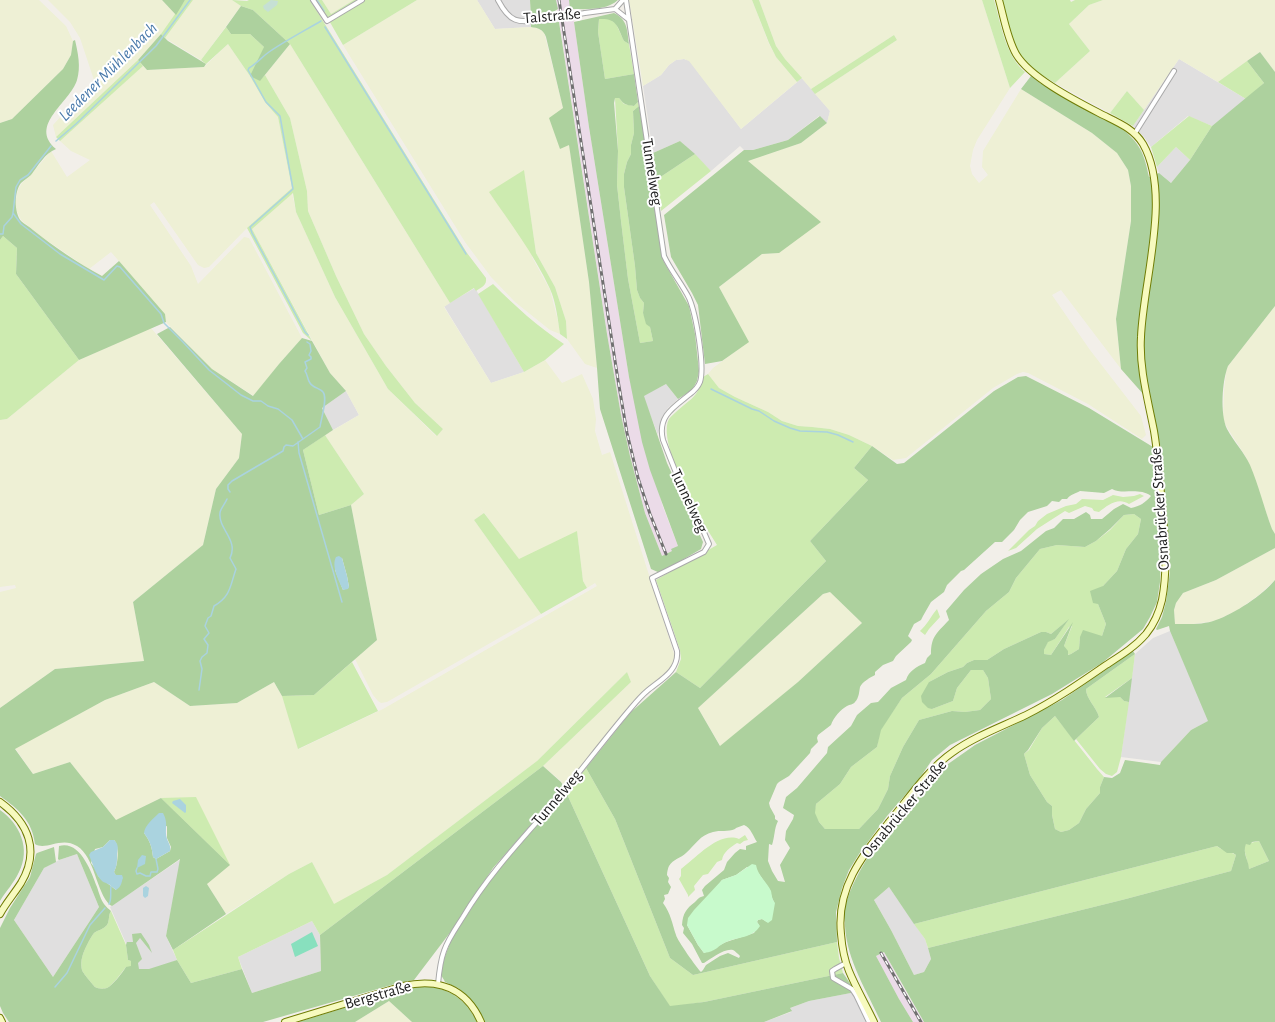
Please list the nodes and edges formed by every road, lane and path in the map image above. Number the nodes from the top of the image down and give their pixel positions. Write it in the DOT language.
graph roads {
  1 [pos="313,0"];
  2 [pos="362,0"];
  3 [pos="498,0"];
  4 [pos="623,0"];
  5 [pos="626,0"];
  6 [pos="999,0"];
  7 [pos="615,9"];
  8 [pos="630,20"];
  9 [pos="1174,71"];
  10 [pos="1135,133"];
  11 [pos="0,802"];
  12 [pos="0,914"];
  13 [pos="846,963"];
  14 [pos="438,984"];
  15 [pos="0,1018"];
  16 [pos="2,1022"];
  17 [pos="285,1022"];
  18 [pos="481,1022"];
  19 [pos="869,1022"];
  20 [pos="874,1022"];
  1 -- 2 [label="street"];
  3 -- 7 [label="street, Talstraße, bridge"];
  4 -- 7 [label="street"];
  5 -- 8 [label="street"];
  6 -- 10 [label="main road, Osnabrücker Straße"];
  7 -- 8 [label="street"];
  8 -- 14 [label="street, Tunnelweg"];
  9 -- 10 [label="street"];
  10 -- 13 [label="main road, Osnabrücker Straße"];
  11 -- 12 [label="main road"];
  13 -- 19 [label="street"];
  13 -- 20 [label="main road, Osnabrücker Straße"];
  14 -- 17 [label="main road, Bergstraße"];
  14 -- 18 [label="main road, Bergstraße"];
  15 -- 16 [label="main road"];
}
